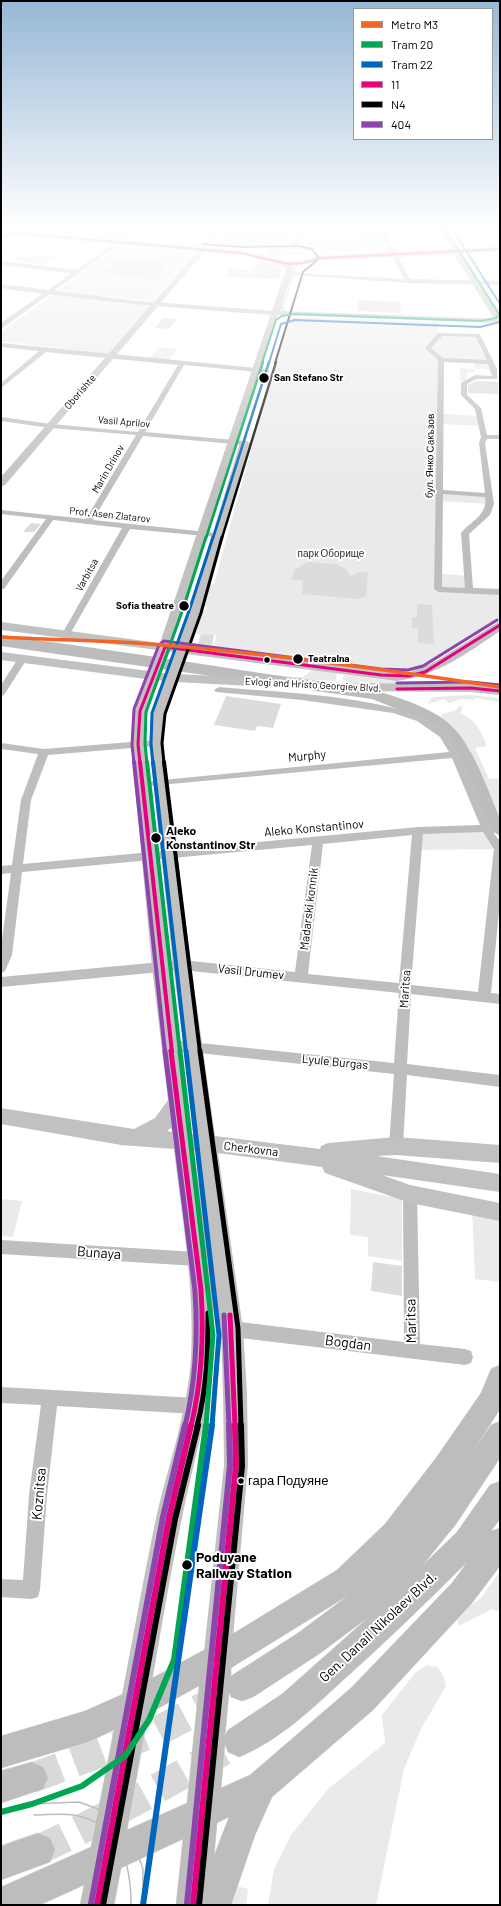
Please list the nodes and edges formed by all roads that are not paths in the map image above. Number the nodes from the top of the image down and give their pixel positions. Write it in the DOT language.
graph roads {
  1 [pos="17,316"];
  2 [pos="146,316"];
  3 [pos="279,316"];
  4 [pos="361,316"];
  5 [pos="500,321"];
  6 [pos="1,327"];
  7 [pos="1,345"];
  8 [pos="44,350"];
  9 [pos="110,358"];
  10 [pos="441,360"];
  11 [pos="490,362"];
  12 [pos="182,364"];
  13 [pos="262,370"];
  14 [pos="1,386"];
  15 [pos="1,419"];
  16 [pos="51,426"];
  17 [pos="140,434"];
  18 [pos="484,437"];
  19 [pos="500,437"];
  20 [pos="233,442"];
  21 [pos="245,443"];
  22 [pos="1,483"];
  23 [pos="439,492"];
  24 [pos="488,495"];
  25 [pos="1,512"];
  26 [pos="51,518"];
  27 [pos="88,522"];
  28 [pos="127,527"];
  29 [pos="203,534"];
  30 [pos="216,535"];
  31 [pos="1,587"];
  32 [pos="469,590"];
  33 [pos="500,592"];
  34 [pos="1,626"];
  35 [pos="496,630"];
  36 [pos="66,634"];
  37 [pos="165,647"];
  38 [pos="182,649"];
  39 [pos="1,656"];
  40 [pos="22,658"];
  41 [pos="350,671"];
  42 [pos="425,672"];
  43 [pos="153,676"];
  44 [pos="172,678"];
  45 [pos="343,687"];
  46 [pos="439,689"];
  47 [pos="219,690"];
  48 [pos="500,691"];
  49 [pos="1,693"];
  50 [pos="156,743"];
  51 [pos="138,744"];
  52 [pos="1,746"];
  53 [pos="44,752"];
  54 [pos="456,755"];
  55 [pos="161,783"];
  56 [pos="142,785"];
  57 [pos="486,828"];
  58 [pos="418,831"];
  59 [pos="318,841"];
  60 [pos="169,855"];
  61 [pos="150,857"];
  62 [pos="18,869"];
  63 [pos="1,870"];
  64 [pos="182,964"];
  65 [pos="161,967"];
  66 [pos="1,968"];
  67 [pos="301,977"];
  68 [pos="1,982"];
  69 [pos="405,988"];
  70 [pos="484,997"];
  71 [pos="500,999"];
  72 [pos="171,1045"];
  73 [pos="194,1048"];
  74 [pos="400,1069"];
  75 [pos="500,1082"];
  76 [pos="177,1101"];
  77 [pos="1,1116"];
  78 [pos="133,1137"];
  79 [pos="182,1142"];
  80 [pos="206,1144"];
  81 [pos="396,1146"];
  82 [pos="296,1154"];
  83 [pos="500,1154"];
  84 [pos="500,1183"];
  85 [pos="410,1194"];
  86 [pos="500,1212"];
  87 [pos="1,1247"];
  88 [pos="197,1259"];
  89 [pos="232,1329"];
  90 [pos="412,1351"];
  91 [pos="464,1357"];
  92 [pos="500,1378"];
  93 [pos="1,1395"];
  94 [pos="50,1398"];
  95 [pos="196,1406"];
  96 [pos="500,1434"];
  97 [pos="500,1495"];
  98 [pos="500,1542"];
  99 [pos="1,1588"];
  100 [pos="217,1661"];
  101 [pos="242,1686"];
  102 [pos="134,1705"];
  103 [pos="239,1740"];
  104 [pos="1,1752"];
  105 [pos="32,1778"];
  106 [pos="261,1786"];
  107 [pos="1,1787"];
  108 [pos="202,1814"];
  109 [pos="38,1850"];
  110 [pos="106,1858"];
  111 [pos="1,1863"];
  112 [pos="1,1904"];
  113 [pos="97,1905"];
  114 [pos="193,1905"];
  115 [pos="214,1905"];
  1 -- 6 [label="main road"];
  2 -- 9 [label="main road, Oborishte"];
  3 -- 13 [label="main road"];
  4 -- 5 [label="main road"];
  7 -- 8 [label="street"];
  8 -- 9 [label="street"];
  8 -- 14 [label="street"];
  9 -- 12 [label="street"];
  9 -- 16 [label="main road, Oborishte"];
  10 -- 11 [label="street"];
  10 -- 11 [label="street"];
  10 -- 23 [label="street, бул. Янко Сакъзов"];
  11 -- 18 [label="street"];
  12 -- 13 [label="street"];
  12 -- 17 [label="street, Marin Drinov"];
  13 -- 20 [label="main road"];
  13 -- 21 [label="main road"];
  15 -- 16 [label="street, Vasil Aprilov"];
  16 -- 17 [label="street, Vasil Aprilov"];
  16 -- 22 [label="main road, Oborishte"];
  17 -- 20 [label="street, Vasil Aprilov"];
  17 -- 27 [label="street, Marin Drinov"];
  18 -- 19 [label="street"];
  18 -- 24 [label="street"];
  20 -- 21 [label="street, Vasil Aprilov"];
  20 -- 29 [label="main road"];
  21 -- 30 [label="main road"];
  23 -- 24 [label="street"];
  23 -- 32 [label="street, бул. Янко Сакъзов"];
  24 -- 32 [label="street"];
  25 -- 26 [label="street, Prof. Asen Zlatarov"];
  26 -- 27 [label="street, Prof. Asen Zlatarov"];
  26 -- 31 [label="street"];
  27 -- 28 [label="street, Prof. Asen Zlatarov"];
  28 -- 29 [label="street, Prof. Asen Zlatarov"];
  28 -- 36 [label="street, Varbitsa"];
  29 -- 30 [label="street, Prof. Asen Zlatarov"];
  29 -- 37 [label="main road"];
  30 -- 38 [label="main road"];
  32 -- 33 [label="street"];
  34 -- 36 [label="main road, Evlogi and Hristo Georgiev Blvd."];
  35 -- 42 [label="main road"];
  36 -- 37 [label="main road, Evlogi and Hristo Georgiev Blvd."];
  37 -- 38 [label="main road, Evlogi and Hristo Georgiev Blvd."];
  37 -- 43 [label="main road"];
  38 -- 41 [label="main road, Evlogi and Hristo Georgiev Blvd."];
  38 -- 44 [label="main road"];
  39 -- 40 [label="main road, Evlogi and Hristo Georgiev Blvd."];
  40 -- 43 [label="main road, Evlogi and Hristo Georgiev Blvd."];
  40 -- 49 [label="street"];
  41 -- 42 [label="main road, Evlogi and Hristo Georgiev Blvd."];
  41 -- 45 [label="main road"];
  42 -- 46 [label="main road"];
  43 -- 44 [label="main road, Evlogi and Hristo Georgiev Blvd."];
  43 -- 51 [label="main road"];
  44 -- 45 [label="main road, Evlogi and Hristo Georgiev Blvd."];
  44 -- 50 [label="main road"];
  45 -- 46 [label="main road, Evlogi and Hristo Georgiev Blvd."];
  46 -- 48 [label="main road, Evlogi and Hristo Georgiev Blvd."];
  47 -- 54 [label="street, Evlogi and Hristo Georgiev Blvd."];
  50 -- 51 [label="street"];
  50 -- 55 [label="main road"];
  51 -- 53 [label="street"];
  51 -- 56 [label="main road"];
  52 -- 53 [label="street"];
  53 -- 62 [label="street"];
  54 -- 55 [label="street, Murphy"];
  54 -- 57 [label="street, Evlogi and Hristo Georgiev Blvd."];
  55 -- 56 [label="street, Murphy"];
  55 -- 60 [label="main road"];
  56 -- 61 [label="main road"];
  57 -- 58 [label="street, Aleko Konstantinov"];
  57 -- 70 [label="street, Evlogi and Hristo Georgiev Blvd."];
  58 -- 59 [label="street, Aleko Konstantinov"];
  58 -- 69 [label="street, Maritsa"];
  59 -- 60 [label="street, Aleko Konstantinov"];
  59 -- 67 [label="street, Madarski konnik"];
  60 -- 61 [label="street, Aleko Konstantinov"];
  60 -- 64 [label="main road"];
  61 -- 62 [label="street, Aleko Konstantinov"];
  61 -- 65 [label="main road"];
  62 -- 63 [label="street, Aleko Konstantinov"];
  62 -- 66 [label="street"];
  64 -- 65 [label="street, Vasil Drumev"];
  64 -- 67 [label="street, Vasil Drumev"];
  64 -- 73 [label="main road"];
  65 -- 68 [label="street, Vasil Drumev"];
  65 -- 72 [label="main road"];
  67 -- 69 [label="street, Vasil Drumev"];
  69 -- 70 [label="street, Vasil Drumev"];
  69 -- 74 [label="street, Maritsa"];
  70 -- 71 [label="street, Vasil Drumev"];
  72 -- 73 [label="street, Lyule Burgas"];
  72 -- 76 [label="main road"];
  73 -- 74 [label="street, Lyule Burgas"];
  73 -- 80 [label="main road"];
  74 -- 75 [label="street, Lyule Burgas"];
  74 -- 81 [label="street, Maritsa"];
  76 -- 78 [label="main road"];
  76 -- 79 [label="main road"];
  77 -- 78 [label="main road, Cherkovna"];
  78 -- 79 [label="main road, Cherkovna"];
  79 -- 80 [label="main road, Cherkovna"];
  79 -- 88 [label="main road"];
  80 -- 82 [label="main road, Cherkovna"];
  80 -- 89 [label="main road"];
  81 -- 82 [label="main road"];
  81 -- 83 [label="main road"];
  82 -- 84 [label="main road, Cherkovna"];
  82 -- 85 [label="main road"];
  85 -- 86 [label="main road"];
  85 -- 90 [label="street, Maritsa"];
  87 -- 88 [label="street, Bunaya"];
  88 -- 95 [label="main road"];
  89 -- 90 [label="street, Bogdan"];
  89 -- 100 [label="main road"];
  90 -- 91 [label="street, Bogdan"];
  92 -- 100 [label="main road"];
  93 -- 94 [label="street"];
  94 -- 95 [label="street"];
  94 -- 99 [label="street, Koznitsa"];
  95 -- 102 [label="main road"];
  96 -- 101 [label="main road"];
  97 -- 103 [label="main road, Gen. Danail Nikolaev Blvd."];
  98 -- 106 [label="main road"];
  100 -- 102 [label="main road"];
  100 -- 108 [label="main road"];
  102 -- 104 [label="main road"];
  102 -- 110 [label="main road"];
  105 -- 107 [label="main road"];
  106 -- 108 [label="main road"];
  106 -- 115 [label="main road"];
  108 -- 110 [label="main road"];
  108 -- 114 [label="main road"];
  109 -- 111 [label="main road"];
  110 -- 112 [label="main road"];
  110 -- 113 [label="main road"];
}
